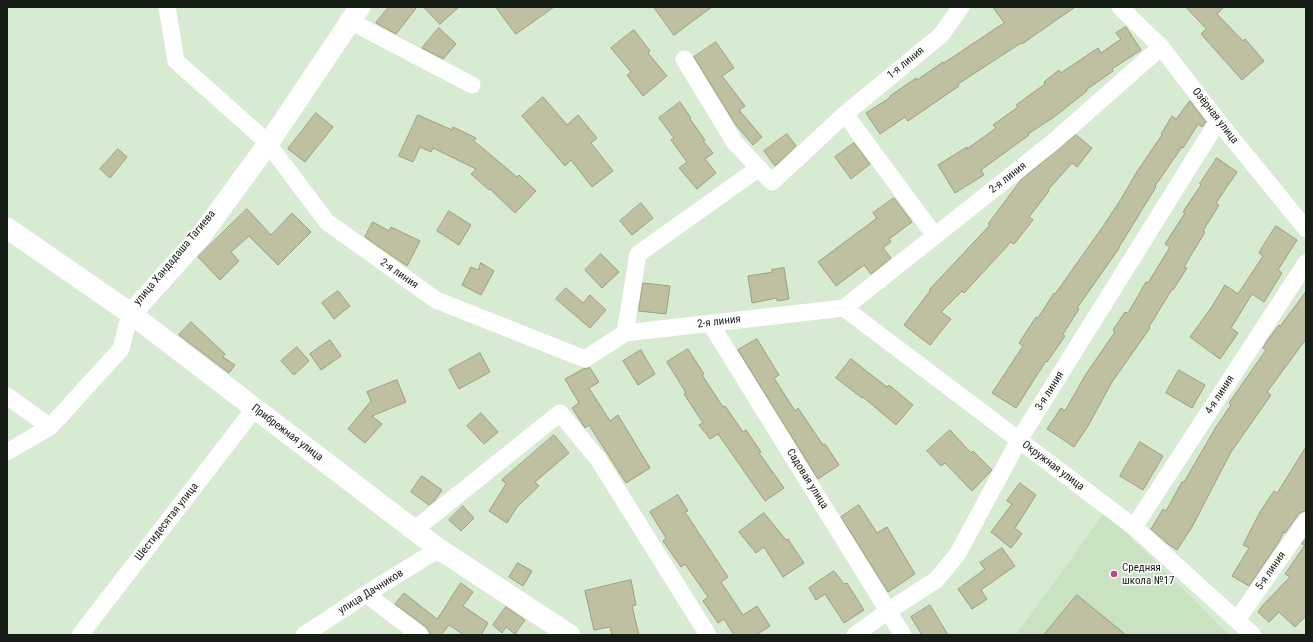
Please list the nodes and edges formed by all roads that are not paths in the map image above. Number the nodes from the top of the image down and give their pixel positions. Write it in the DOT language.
graph roads {
  1 [pos="167,7"];
  2 [pos="961,7"];
  3 [pos="1120,7"];
  4 [pos="353,14"];
  5 [pos="1161,47"];
  6 [pos="684,59"];
  7 [pos="472,85"];
  8 [pos="845,114"];
  9 [pos="1218,121"];
  10 [pos="267,143"];
  11 [pos="759,168"];
  12 [pos="7,228"];
  13 [pos="1306,229"];
  14 [pos="935,236"];
  15 [pos="1306,263"];
  16 [pos="844,308"];
  17 [pos="130,313"];
  18 [pos="710,323"];
  19 [pos="625,333"];
  20 [pos="7,396"];
  21 [pos="255,408"];
  22 [pos="50,427"];
  23 [pos="1019,440"];
  24 [pos="7,452"];
  25 [pos="1306,521"];
  26 [pos="1134,527"];
  27 [pos="414,530"];
  28 [pos="439,549"];
  29 [pos="366,594"];
  30 [pos="888,611"];
  31 [pos="1237,620"];
  32 [pos="80,635"];
  33 [pos="304,635"];
  34 [pos="420,635"];
  35 [pos="570,635"];
  36 [pos="708,635"];
  37 [pos="855,635"];
  38 [pos="903,635"];
  39 [pos="1253,635"];
  1 -- 10 [label="street"];
  2 -- 8 [label="street, 1-я линия"];
  3 -- 5 [label="street, Озёрная улица"];
  4 -- 7 [label="street"];
  4 -- 10 [label="street, улица Хандадаша Тагиева"];
  5 -- 9 [label="street, Озёрная улица"];
  5 -- 14 [label="street, 2-я линия"];
  6 -- 11 [label="street"];
  8 -- 11 [label="street, 1-я линия"];
  8 -- 14 [label="street"];
  9 -- 13 [label="street, Озёрная улица"];
  9 -- 23 [label="street, 3-я линия"];
  10 -- 17 [label="street, улица Хандадаша Тагиева"];
  10 -- 19 [label="street, 2-я линия"];
  11 -- 19 [label="street"];
  12 -- 17 [label="street, Прибрежная улица"];
  14 -- 16 [label="street, 2-я линия"];
  15 -- 26 [label="street, 4-я линия"];
  16 -- 18 [label="street, 2-я линия"];
  16 -- 23 [label="street, Окружная улица"];
  17 -- 21 [label="street, Прибрежная улица"];
  17 -- 22 [label="street"];
  18 -- 19 [label="street, 2-я линия"];
  18 -- 30 [label="street, Садовая улица"];
  20 -- 22 [label="street"];
  21 -- 27 [label="street, Прибрежная улица"];
  21 -- 32 [label="street, Шестидесятая улица"];
  22 -- 24 [label="street"];
  23 -- 26 [label="street, Окружная улица"];
  23 -- 30 [label="street, 3-я линия"];
  25 -- 31 [label="street, 5-я линия"];
  26 -- 31 [label="street, Окружная улица"];
  27 -- 28 [label="street, Прибрежная улица"];
  27 -- 36 [label="street"];
  28 -- 29 [label="street, улица Дачников"];
  28 -- 35 [label="street, Прибрежная улица"];
  29 -- 33 [label="street, улица Дачников"];
  29 -- 34 [label="street"];
  30 -- 37 [label="street, 3-я линия"];
  30 -- 38 [label="street, Садовая улица"];
  31 -- 39 [label="street, Окружная улица"];
}
